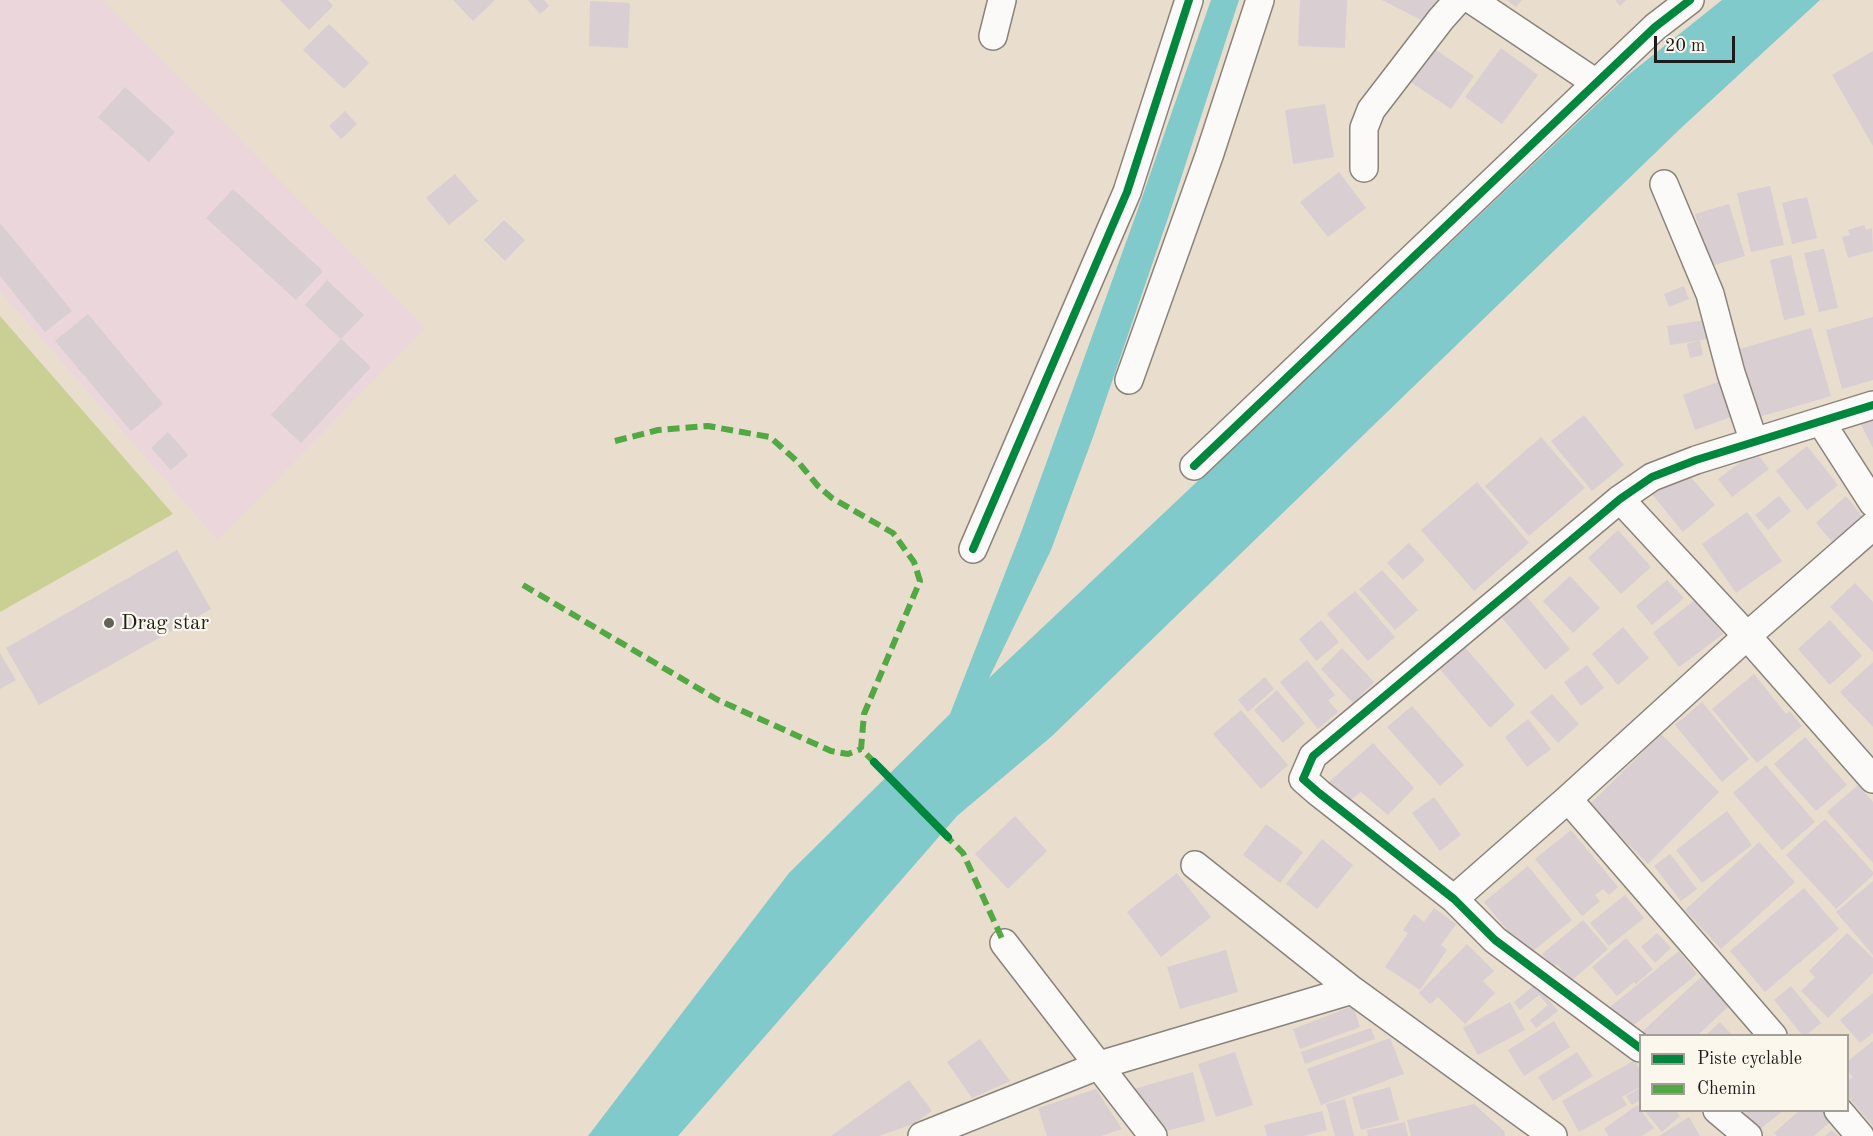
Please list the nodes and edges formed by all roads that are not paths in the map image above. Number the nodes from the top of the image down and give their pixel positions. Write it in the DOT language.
graph roads {
  1 [pos="1002,0"];
  2 [pos="1189,0"];
  3 [pos="1260,0"];
  4 [pos="1458,0"];
  5 [pos="1472,0"];
  6 [pos="1689,0"];
  7 [pos="993,36"];
  8 [pos="1596,83"];
  9 [pos="1364,168"];
  10 [pos="1664,184"];
  11 [pos="1129,380"];
  12 [pos="1873,405"];
  13 [pos="1821,422"];
  14 [pos="1754,442"];
  15 [pos="1194,466"];
  16 [pos="1620,499"];
  17 [pos="1873,503"];
  18 [pos="1873,526"];
  19 [pos="973,549"];
  20 [pos="1747,636"];
  21 [pos="1873,779"];
  22 [pos="1568,799"];
  23 [pos="1195,865"];
  24 [pos="1454,899"];
  25 [pos="1004,943"];
  26 [pos="1352,990"];
  27 [pos="1772,1034"];
  28 [pos="1639,1046"];
  29 [pos="1100,1065"];
  30 [pos="1719,1112"];
  31 [pos="1840,1112"];
  32 [pos="922,1136"];
  33 [pos="1153,1136"];
  34 [pos="1552,1136"];
  35 [pos="1748,1136"];
  36 [pos="1860,1136"];
  1 -- 7 [label="street"];
  2 -- 19 [label="street"];
  3 -- 11 [label="street"];
  4 -- 9 [label="street"];
  5 -- 8 [label="street"];
  6 -- 8 [label="street"];
  8 -- 15 [label="street"];
  10 -- 14 [label="street"];
  12 -- 13 [label="street"];
  13 -- 14 [label="street"];
  13 -- 17 [label="street"];
  14 -- 16 [label="street"];
  16 -- 20 [label="street"];
  16 -- 24 [label="street"];
  18 -- 20 [label="street"];
  20 -- 21 [label="street"];
  20 -- 22 [label="street"];
  22 -- 24 [label="street"];
  22 -- 27 [label="street"];
  23 -- 26 [label="street"];
  24 -- 28 [label="street"];
  25 -- 29 [label="street"];
  26 -- 29 [label="street"];
  26 -- 34 [label="street"];
  29 -- 32 [label="street"];
  29 -- 33 [label="street"];
  30 -- 35 [label="street"];
  31 -- 36 [label="street"];
}
